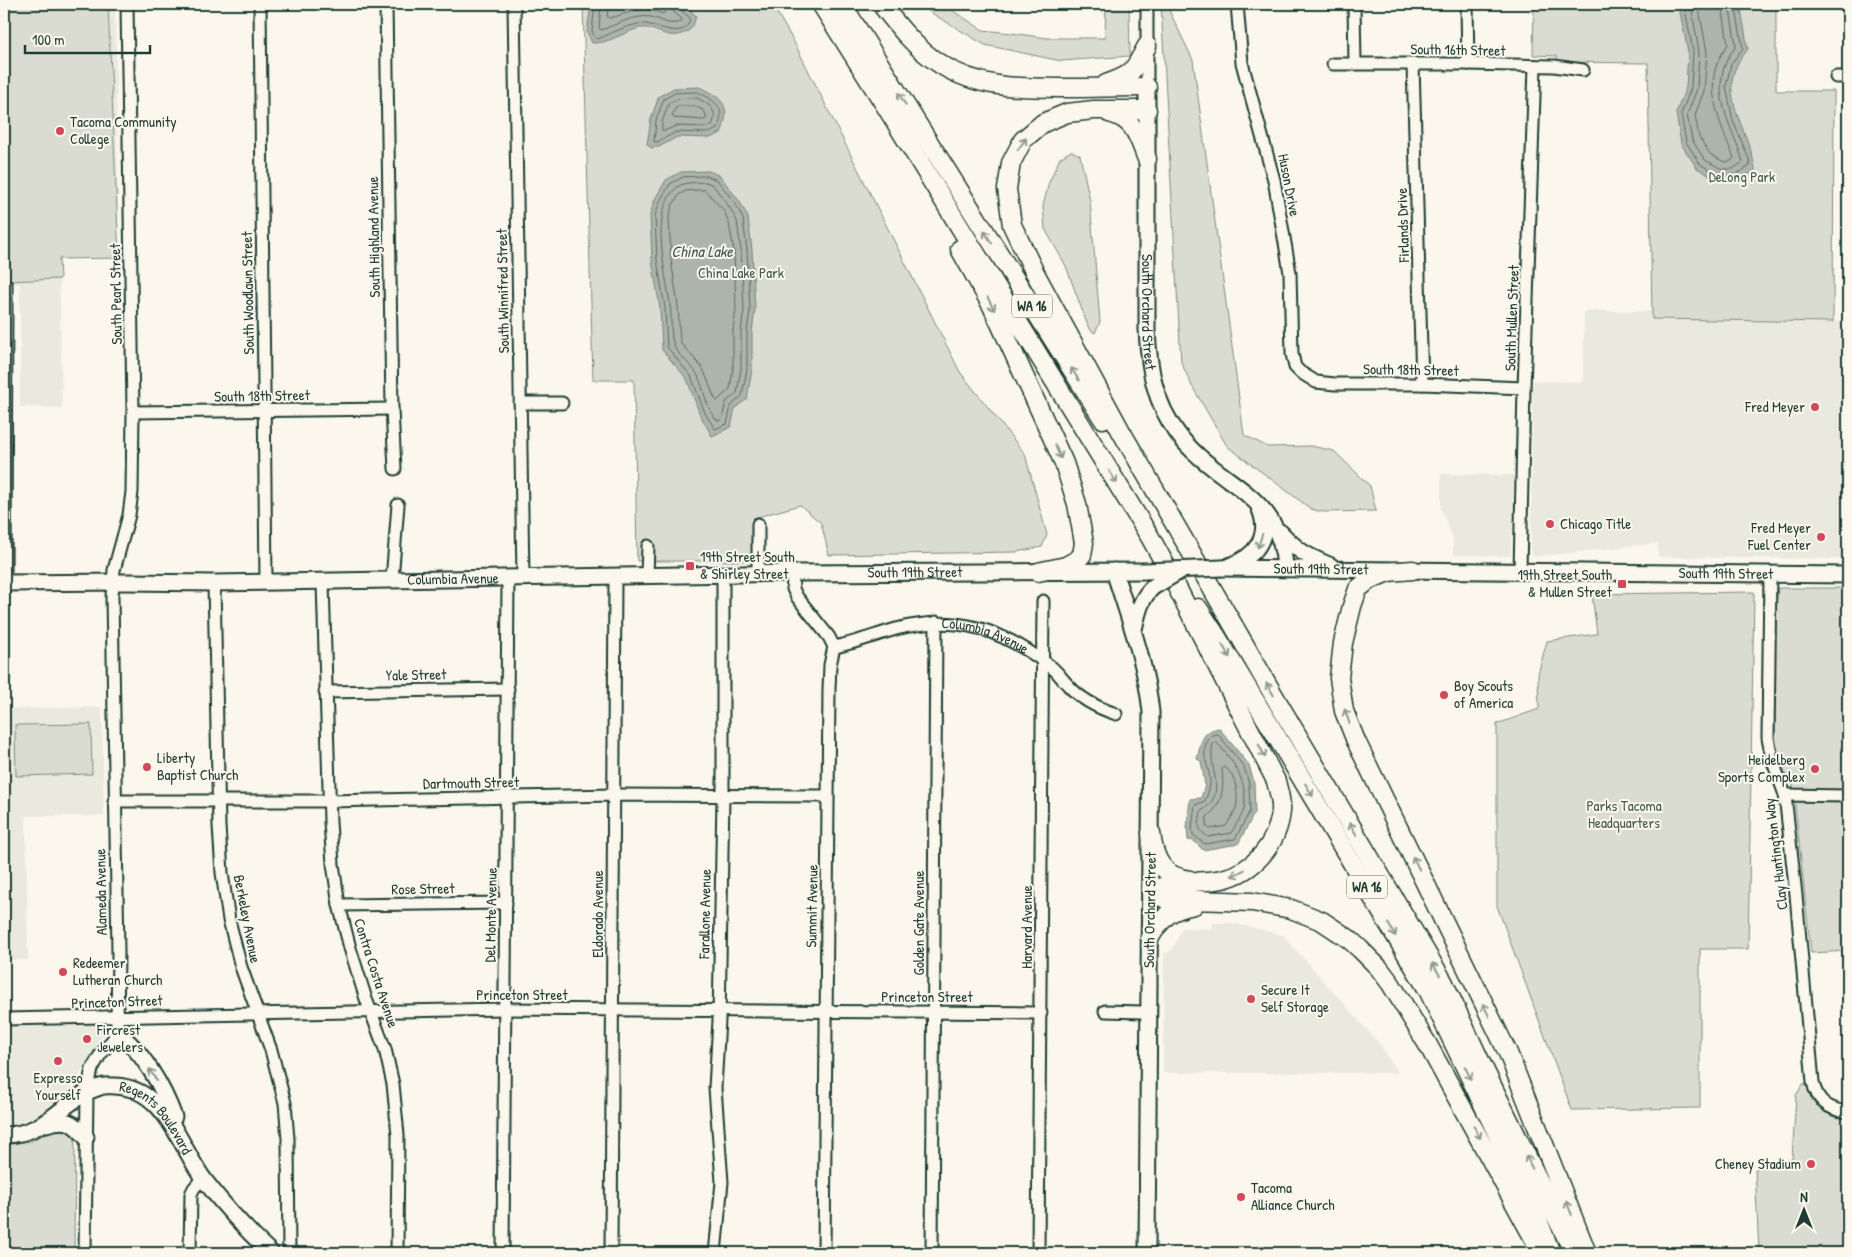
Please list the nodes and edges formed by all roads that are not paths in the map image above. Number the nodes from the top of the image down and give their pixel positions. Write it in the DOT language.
graph roads {
  1 [pos="127,4"];
  2 [pos="260,4"];
  3 [pos="386,4"];
  4 [pos="514,4"];
  5 [pos="820,4"];
  6 [pos="842,4"];
  7 [pos="871,4"];
  8 [pos="881,4"];
  9 [pos="1147,4"];
  10 [pos="1237,4"];
  11 [pos="1354,4"];
  12 [pos="1467,4"];
  13 [pos="1147,46"];
  14 [pos="1333,64"];
  15 [pos="1355,64"];
  16 [pos="1413,64"];
  17 [pos="1468,64"];
  18 [pos="1535,66"];
  19 [pos="1583,70"];
  20 [pos="1836,77"];
  21 [pos="1848,77"];
  22 [pos="1147,87"];
  23 [pos="1086,88"];
  24 [pos="1094,110"];
  25 [pos="1147,110"];
  26 [pos="1147,159"];
  27 [pos="6,285"];
  28 [pos="1300,372"];
  29 [pos="1422,384"];
  30 [pos="1524,388"];
  31 [pos="520,403"];
  32 [pos="562,403"];
  33 [pos="392,409"];
  34 [pos="265,411"];
  35 [pos="133,412"];
  36 [pos="395,469"];
  37 [pos="1258,503"];
  38 [pos="398,505"];
  39 [pos="758,524"];
  40 [pos="1276,528"];
  41 [pos="1150,537"];
  42 [pos="648,546"];
  43 [pos="1229,567"];
  44 [pos="1285,568"];
  45 [pos="1339,569"];
  46 [pos="1181,570"];
  47 [pos="1413,570"];
  48 [pos="1114,571"];
  49 [pos="1520,571"];
  50 [pos="1038,572"];
  51 [pos="758,573"];
  52 [pos="792,573"];
  53 [pos="722,574"];
  54 [pos="1770,574"];
  55 [pos="1848,574"];
  56 [pos="647,575"];
  57 [pos="614,576"];
  58 [pos="516,578"];
  59 [pos="392,580"];
  60 [pos="113,582"];
  61 [pos="266,582"];
  62 [pos="323,582"];
  63 [pos="4,583"];
  64 [pos="214,583"];
  65 [pos="1043,602"];
  66 [pos="1223,608"];
  67 [pos="936,622"];
  68 [pos="1134,631"];
  69 [pos="834,647"];
  70 [pos="1044,662"];
  71 [pos="508,688"];
  72 [pos="325,692"];
  73 [pos="1116,714"];
  74 [pos="614,795"];
  75 [pos="1786,795"];
  76 [pos="722,796"];
  77 [pos="828,796"];
  78 [pos="1848,796"];
  79 [pos="507,797"];
  80 [pos="114,801"];
  81 [pos="329,801"];
  82 [pos="219,802"];
  83 [pos="1151,833"];
  84 [pos="1198,881"];
  85 [pos="1151,884"];
  86 [pos="1228,900"];
  87 [pos="506,903"];
  88 [pos="340,905"];
  89 [pos="1150,937"];
  90 [pos="504,1010"];
  91 [pos="612,1010"];
  92 [pos="719,1010"];
  93 [pos="826,1011"];
  94 [pos="1106,1011"];
  95 [pos="372,1012"];
  96 [pos="934,1012"];
  97 [pos="1142,1012"];
  98 [pos="1041,1013"];
  99 [pos="258,1014"];
  100 [pos="117,1016"];
  101 [pos="4,1019"];
  102 [pos="1149,1026"];
  103 [pos="116,1032"];
  104 [pos="87,1092"];
  105 [pos="1848,1112"];
  106 [pos="42,1124"];
  107 [pos="4,1135"];
  108 [pos="86,1137"];
  109 [pos="186,1152"];
  110 [pos="203,1178"];
  111 [pos="85,1253"];
  112 [pos="190,1253"];
  113 [pos="272,1253"];
  114 [pos="289,1253"];
  115 [pos="397,1253"];
  116 [pos="503,1253"];
  117 [pos="610,1253"];
  118 [pos="715,1253"];
  119 [pos="824,1253"];
  120 [pos="932,1253"];
  121 [pos="1038,1253"];
  122 [pos="1147,1253"];
  123 [pos="1541,1253"];
  124 [pos="1551,1253"];
  125 [pos="1574,1253"];
  126 [pos="1587,1253"];
  1 -- 35 [label="street, South Pearl Street"];
  2 -- 34 [label="street, South Woodlawn Street"];
  3 -- 33 [label="street, South Highland Avenue"];
  4 -- 31 [label="street, South Winnifred Street"];
  5 -- 41 [label="highway, WA 16, one-way"];
  5 -- 50 [label="highway, one-way"];
  66 -- 6 [label="highway, WA 16, one-way"];
  7 -- 23 [label="highway"];
  8 -- 23 [label="highway"];
  9 -- 13 [label="street, South Orchard Street"];
  10 -- 28 [label="street, Huson Drive"];
  11 -- 15 [label="street"];
  12 -- 17 [label="street"];
  13 -- 22 [label="street, South Orchard Street"];
  13 -- 23 [label="highway"];
  14 -- 15 [label="street, South 16th Street"];
  15 -- 16 [label="street, South 16th Street"];
  16 -- 17 [label="street, South 16th Street"];
  16 -- 29 [label="street, Firlands Drive"];
  17 -- 18 [label="street, South 16th Street"];
  18 -- 19 [label="street, South 16th Street"];
  18 -- 30 [label="street, South Mullen Street"];
  20 -- 21 [label="street"];
  22 -- 23 [label="highway"];
  22 -- 25 [label="main road, South Orchard Street"];
  24 -- 25 [label="highway"];
  24 -- 26 [label="highway"];
  66 -- 24 [label="highway, one-way"];
  25 -- 26 [label="main road, South Orchard Street"];
  26 -- 37 [label="main road, South Orchard Street"];
  27 -- 63 [label="street"];
  28 -- 29 [label="street, South 18th Street"];
  29 -- 30 [label="street, South 18th Street"];
  30 -- 49 [label="street, South Mullen Street"];
  31 -- 32 [label="street"];
  31 -- 58 [label="street, South Winnifred Street"];
  33 -- 34 [label="street, South 18th Street"];
  33 -- 36 [label="street, South Highland Avenue"];
  34 -- 35 [label="street, South 18th Street"];
  34 -- 61 [label="street, South Woodlawn Street"];
  35 -- 60 [label="street, South Pearl Street"];
  37 -- 40 [label="main road, South Orchard Street"];
  37 -- 43 [label="main road, one-way"];
  38 -- 59 [label="street"];
  39 -- 51 [label="street"];
  40 -- 44 [label="main road, South Orchard Street"];
  40 -- 45 [label="main road"];
  41 -- 84 [label="highway, one-way"];
  41 -- 124 [label="highway, WA 16, one-way"];
  42 -- 56 [label="street"];
  43 -- 44 [label="main road, South 19th Street"];
  43 -- 46 [label="main road, South 19th Street, bridge"];
  44 -- 45 [label="main road, South 19th Street"];
  45 -- 47 [label="main road, South 19th Street"];
  46 -- 48 [label="main road, South 19th Street, bridge"];
  46 -- 68 [label="main road, bridge"];
  47 -- 49 [label="main road, South 19th Street"];
  126 -- 47 [label="highway, one-way"];
  48 -- 50 [label="main road, South 19th Street"];
  48 -- 68 [label="main road, South Orchard Street"];
  49 -- 54 [label="main road, South 19th Street"];
  50 -- 52 [label="main road, South 19th Street"];
  51 -- 52 [label="main road, Columbia Avenue"];
  51 -- 53 [label="main road, Columbia Avenue"];
  52 -- 69 [label="street"];
  53 -- 56 [label="main road, Columbia Avenue"];
  53 -- 76 [label="street, Farallone Avenue"];
  54 -- 55 [label="main road, South 19th Street"];
  54 -- 75 [label="street, Clay Huntington Way"];
  56 -- 57 [label="main road, Columbia Avenue"];
  57 -- 58 [label="main road, Columbia Avenue"];
  57 -- 74 [label="street, Eldorado Avenue"];
  58 -- 59 [label="main road, Columbia Avenue"];
  58 -- 71 [label="street, Del Monte Avenue"];
  59 -- 62 [label="main road, Columbia Avenue"];
  60 -- 63 [label="main road"];
  60 -- 64 [label="main road, Columbia Avenue"];
  60 -- 80 [label="street, Alameda Avenue"];
  61 -- 62 [label="main road, Columbia Avenue"];
  61 -- 64 [label="main road, Columbia Avenue"];
  62 -- 72 [label="street, Contra Costa Avenue"];
  64 -- 82 [label="street, Berkeley Avenue"];
  65 -- 70 [label="street, Harvard Avenue"];
  125 -- 66 [label="highway, WA 16, one-way"];
  67 -- 69 [label="street, Columbia Avenue"];
  67 -- 70 [label="street, Columbia Avenue"];
  67 -- 96 [label="street, Golden Gate Avenue"];
  68 -- 83 [label="main road, South Orchard Street"];
  69 -- 77 [label="street, Summit Avenue"];
  70 -- 73 [label="street, Columbia Avenue"];
  70 -- 98 [label="street, Harvard Avenue"];
  71 -- 72 [label="street, Yale Street"];
  71 -- 79 [label="street, Del Monte Avenue"];
  72 -- 81 [label="street, Contra Costa Avenue"];
  74 -- 76 [label="street, Dartmouth Street"];
  74 -- 79 [label="street, Dartmouth Street"];
  74 -- 91 [label="street, Eldorado Avenue"];
  75 -- 78 [label="street"];
  75 -- 105 [label="street, Clay Huntington Way"];
  76 -- 77 [label="street, Dartmouth Street"];
  76 -- 92 [label="street, Farallone Avenue"];
  77 -- 93 [label="street, Summit Avenue"];
  79 -- 81 [label="street, Dartmouth Street"];
  79 -- 87 [label="street, Del Monte Avenue"];
  80 -- 82 [label="street, Dartmouth Street"];
  80 -- 100 [label="street, Alameda Avenue"];
  81 -- 82 [label="street, Dartmouth Street"];
  81 -- 88 [label="street, Contra Costa Avenue"];
  82 -- 99 [label="street, Berkeley Avenue"];
  83 -- 84 [label="highway"];
  83 -- 85 [label="main road, South Orchard Street"];
  84 -- 85 [label="highway"];
  85 -- 86 [label="highway"];
  85 -- 89 [label="main road, South Orchard Street"];
  85 -- 97 [label="main road"];
  86 -- 89 [label="highway"];
  86 -- 123 [label="highway, one-way"];
  87 -- 88 [label="street, Rose Street"];
  87 -- 90 [label="street, Del Monte Avenue"];
  88 -- 95 [label="street, Contra Costa Avenue"];
  89 -- 102 [label="main road, South Orchard Street"];
  90 -- 91 [label="street, Princeton Street"];
  90 -- 95 [label="street, Princeton Street"];
  90 -- 116 [label="street, Del Monte Avenue"];
  91 -- 92 [label="street, Princeton Street"];
  91 -- 117 [label="street, Eldorado Avenue"];
  92 -- 93 [label="street, Princeton Street"];
  92 -- 118 [label="street, Farallone Avenue"];
  93 -- 96 [label="street, Princeton Street"];
  93 -- 119 [label="street, Summit Avenue"];
  94 -- 97 [label="street"];
  95 -- 99 [label="street, Princeton Street"];
  95 -- 115 [label="street, Contra Costa Avenue"];
  96 -- 98 [label="street, Princeton Street"];
  96 -- 120 [label="street, Golden Gate Avenue"];
  97 -- 102 [label="main road"];
  98 -- 121 [label="street, Harvard Avenue"];
  99 -- 100 [label="street, Princeton Street"];
  99 -- 114 [label="street, Berkeley Avenue"];
  100 -- 101 [label="street, Princeton Street"];
  100 -- 103 [label="street, Alameda Avenue"];
  102 -- 122 [label="main road, South Orchard Street"];
  103 -- 104 [label="street"];
  109 -- 103 [label="main road, one-way"];
  104 -- 106 [label="main road, Regents Boulevard"];
  104 -- 108 [label="street"];
  104 -- 109 [label="main road, Regents Boulevard"];
  106 -- 107 [label="main road, Regents Boulevard"];
  106 -- 108 [label="main road"];
  108 -- 111 [label="street"];
  109 -- 110 [label="main road, Regents Boulevard"];
  110 -- 112 [label="street"];
  110 -- 113 [label="main road, Regents Boulevard"];
}
